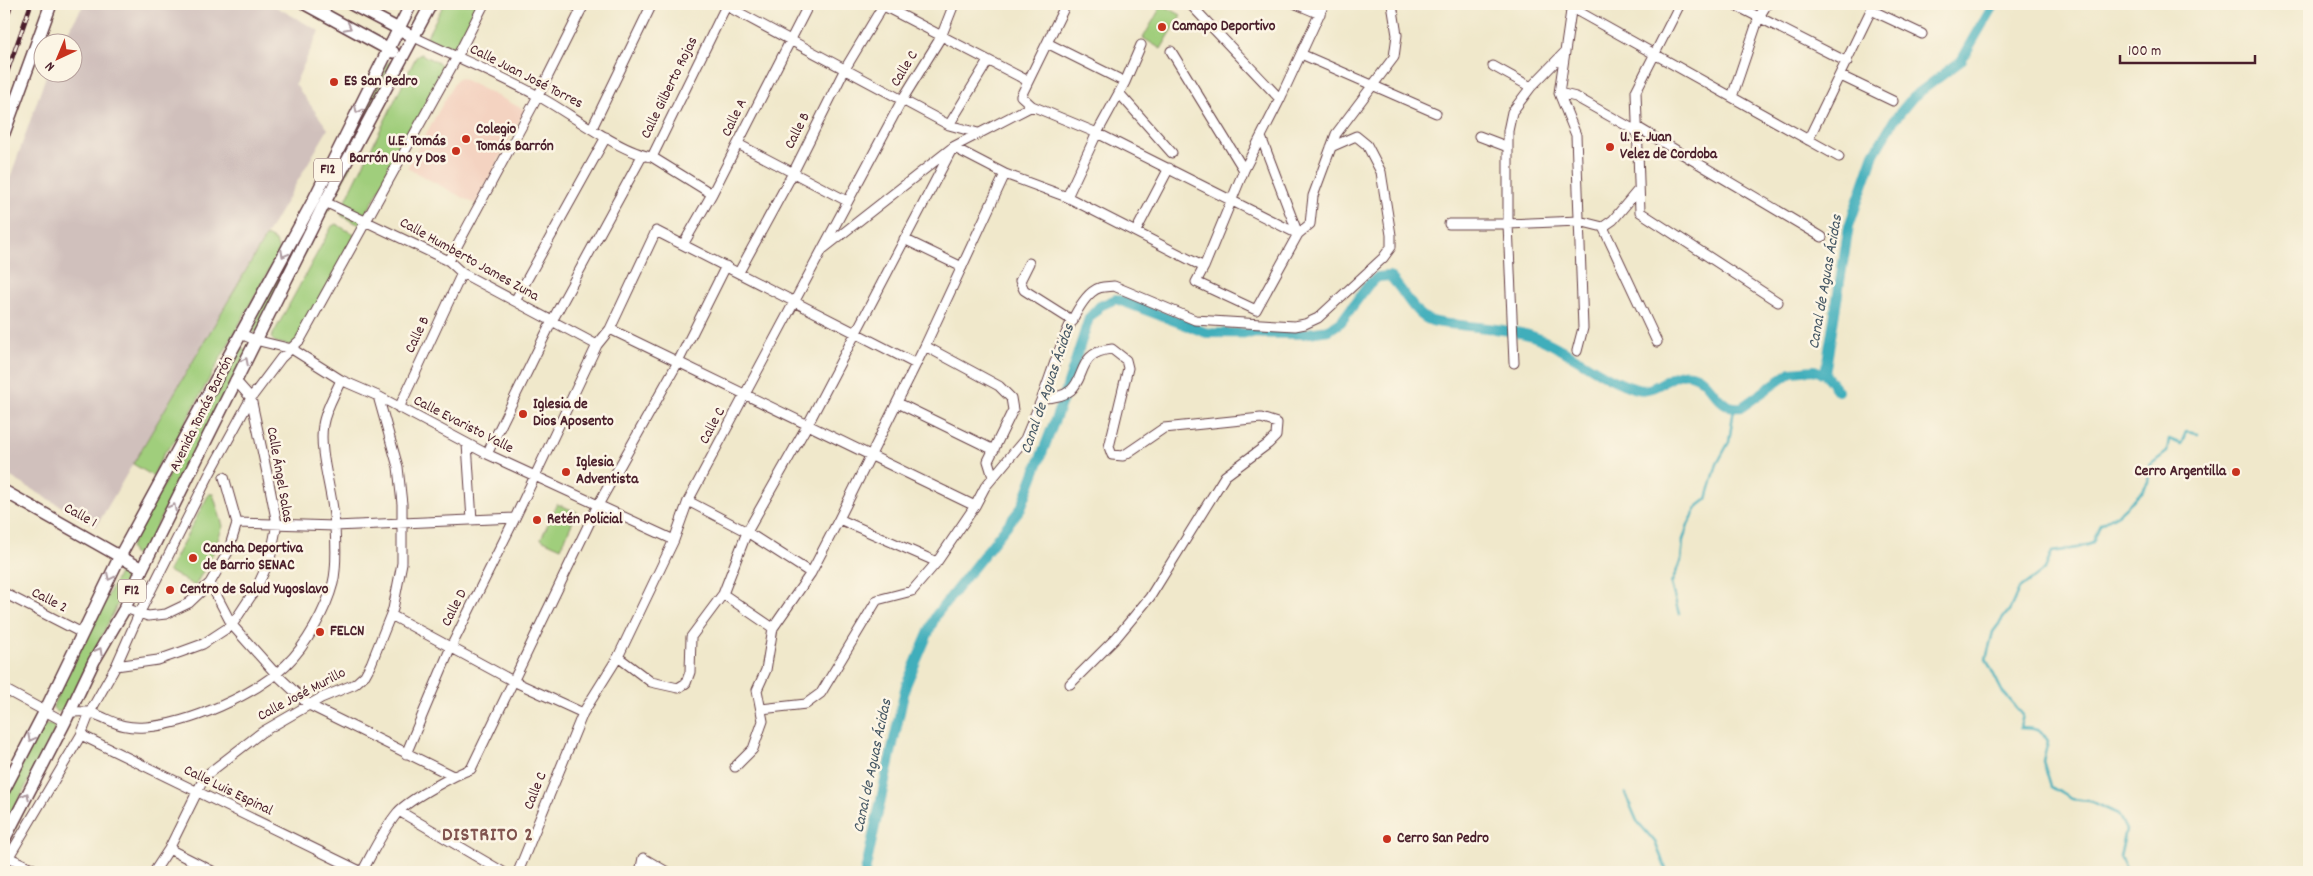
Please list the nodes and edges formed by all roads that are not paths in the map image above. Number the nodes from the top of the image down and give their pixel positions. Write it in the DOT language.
graph roads {
  1 [pos="6,4"];
  2 [pos="51,4"];
  3 [pos="305,4"];
  4 [pos="351,4"];
  5 [pos="411,4"];
  6 [pos="431,4"];
  7 [pos="484,4"];
  8 [pos="571,4"];
  9 [pos="652,4"];
  10 [pos="725,4"];
  11 [pos="809,4"];
  12 [pos="883,4"];
  13 [pos="954,4"];
  14 [pos="1066,4"];
  15 [pos="1190,4"];
  16 [pos="1296,4"];
  17 [pos="1324,4"];
  18 [pos="1392,4"];
  19 [pos="1680,4"];
  20 [pos="1733,4"];
  21 [pos="1767,4"];
  22 [pos="583,6"];
  23 [pos="1572,6"];
  24 [pos="1872,7"];
  25 [pos="4,11"];
  26 [pos="1320,14"];
  27 [pos="1759,17"];
  28 [pos="397,29"];
  29 [pos="1922,34"];
  30 [pos="414,37"];
  31 [pos="940,37"];
  32 [pos="789,39"];
  33 [pos="1047,42"];
  34 [pos="1141,45"];
  35 [pos="388,49"];
  36 [pos="1171,51"];
  37 [pos="1564,53"];
  38 [pos="1301,54"];
  39 [pos="1655,54"];
  40 [pos="403,57"];
  41 [pos="457,57"];
  42 [pos="988,61"];
  43 [pos="1847,62"];
  44 [pos="1492,66"];
  45 [pos="845,69"];
  46 [pos="1841,76"];
  47 [pos="1028,81"];
  48 [pos="1126,82"];
  49 [pos="1372,86"];
  50 [pos="1531,87"];
  51 [pos="1119,93"];
  52 [pos="1560,93"];
  53 [pos="538,96"];
  54 [pos="1732,97"];
  55 [pos="1280,99"];
  56 [pos="902,100"];
  57 [pos="1893,101"];
  58 [pos="1032,106"];
  59 [pos="1436,113"];
  60 [pos="949,125"];
  61 [pos="592,128"];
  62 [pos="1637,130"];
  63 [pos="4,133"];
  64 [pos="978,133"];
  65 [pos="1097,133"];
  66 [pos="1479,136"];
  67 [pos="606,137"];
  68 [pos="1261,137"];
  69 [pos="1808,140"];
  70 [pos="738,144"];
  71 [pos="953,147"];
  72 [pos="1330,147"];
  73 [pos="1508,147"];
  74 [pos="1172,153"];
  75 [pos="642,156"];
  76 [pos="652,157"];
  77 [pos="1839,157"];
  78 [pos="1168,168"];
  79 [pos="1244,170"];
  80 [pos="793,173"];
  81 [pos="1005,174"];
  82 [pos="1639,189"];
  83 [pos="712,194"];
  84 [pos="1067,197"];
  85 [pos="1232,199"];
  86 [pos="847,201"];
  87 [pos="325,202"];
  88 [pos="367,220"];
  89 [pos="1580,220"];
  90 [pos="1449,224"];
  91 [pos="1508,224"];
  92 [pos="1603,227"];
  93 [pos="1136,231"];
  94 [pos="1298,234"];
  95 [pos="1822,237"];
  96 [pos="904,239"];
  97 [pos="684,243"];
  98 [pos="823,249"];
  99 [pos="449,261"];
  100 [pos="1029,263"];
  101 [pos="726,266"];
  102 [pos="962,267"];
  103 [pos="1204,267"];
  104 [pos="738,272"];
  105 [pos="462,273"];
  106 [pos="515,301"];
  107 [pos="796,301"];
  108 [pos="1778,302"];
  109 [pos="552,321"];
  110 [pos="1073,321"];
  111 [pos="610,328"];
  112 [pos="856,333"];
  113 [pos="241,334"];
  114 [pos="255,340"];
  115 [pos="1657,342"];
  116 [pos="597,345"];
  117 [pos="925,346"];
  118 [pos="292,349"];
  119 [pos="1577,351"];
  120 [pos="678,362"];
  121 [pos="1514,362"];
  122 [pos="916,364"];
  123 [pos="236,380"];
  124 [pos="340,380"];
  125 [pos="746,395"];
  126 [pos="378,396"];
  127 [pos="251,398"];
  128 [pos="1042,398"];
  129 [pos="898,403"];
  130 [pos="399,408"];
  131 [pos="808,424"];
  132 [pos="467,444"];
  133 [pos="994,450"];
  134 [pos="486,454"];
  135 [pos="870,456"];
  136 [pos="534,477"];
  137 [pos="993,477"];
  138 [pos="224,478"];
  139 [pos="4,491"];
  140 [pos="688,502"];
  141 [pos="598,505"];
  142 [pos="975,506"];
  143 [pos="515,518"];
  144 [pos="839,519"];
  145 [pos="472,520"];
  146 [pos="237,523"];
  147 [pos="277,524"];
  148 [pos="402,524"];
  149 [pos="335,526"];
  150 [pos="747,532"];
  151 [pos="674,540"];
  152 [pos="120,556"];
  153 [pos="937,562"];
  154 [pos="142,569"];
  155 [pos="811,573"];
  156 [pos="210,583"];
  157 [pos="4,593"];
  158 [pos="723,594"];
  159 [pos="125,608"];
  160 [pos="139,614"];
  161 [pos="391,615"];
  162 [pos="232,625"];
  163 [pos="773,628"];
  164 [pos="82,633"];
  165 [pos="451,647"];
  166 [pos="618,657"];
  167 [pos="116,666"];
  168 [pos="276,674"];
  169 [pos="513,681"];
  170 [pos="1070,684"];
  171 [pos="4,689"];
  172 [pos="309,705"];
  173 [pos="761,710"];
  174 [pos="45,711"];
  175 [pos="90,712"];
  176 [pos="583,713"];
  177 [pos="67,717"];
  178 [pos="81,735"];
  179 [pos="406,754"];
  180 [pos="735,767"];
  181 [pos="453,776"];
  182 [pos="4,787"];
  183 [pos="196,791"];
  184 [pos="399,811"];
  185 [pos="4,840"];
  186 [pos="169,849"];
  187 [pos="5,860"];
  188 [pos="40,872"];
  189 [pos="154,872"];
  190 [pos="214,872"];
  191 [pos="362,872"];
  192 [pos="503,872"];
  193 [pos="518,872"];
  194 [pos="640,872"];
  195 [pos="668,872"];
  1 -- 25 [label="main road"];
  2 -- 63 [label="main road"];
  3 -- 35 [label="main road, one-way"];
  4 -- 28 [label="main road, Calle Juan José Torres"];
  5 -- 28 [label="main road, Avenida Tomás Barrón / F12"];
  6 -- 30 [label="main road, Avenida Tomás Barrón / F12"];
  7 -- 41 [label="street"];
  8 -- 22 [label="street"];
  9 -- 61 [label="street"];
  10 -- 32 [label="street"];
  10 -- 76 [label="street, Calle Gilberto Rojas"];
  11 -- 32 [label="street, Calle A"];
  12 -- 31 [label="street"];
  12 -- 45 [label="street, Calle B"];
  13 -- 31 [label="street, Calle C"];
  14 -- 33 [label="street"];
  15 -- 55 [label="street"];
  16 -- 26 [label="street"];
  17 -- 26 [label="street"];
  18 -- 49 [label="street"];
  19 -- 39 [label="street"];
  20 -- 27 [label="street"];
  21 -- 27 [label="street"];
  22 -- 53 [label="street"];
  23 -- 37 [label="street"];
  23 -- 39 [label="street"];
  24 -- 29 [label="street"];
  24 -- 43 [label="street"];
  26 -- 38 [label="street"];
  27 -- 43 [label="street"];
  27 -- 54 [label="street"];
  28 -- 30 [label="main road, Calle Juan José Torres"];
  28 -- 35 [label="main road, Avenida Tomás Barrón / F12"];
  30 -- 40 [label="main road, Avenida Tomás Barrón / F12"];
  30 -- 41 [label="street, Calle Juan José Torres"];
  31 -- 42 [label="street"];
  31 -- 56 [label="street, Calle C"];
  32 -- 45 [label="street"];
  32 -- 70 [label="street, Calle A"];
  33 -- 47 [label="street"];
  33 -- 48 [label="street"];
  34 -- 48 [label="street"];
  35 -- 40 [label="main road"];
  35 -- 113 [label="main road, Avenida Tomás Barrón / F12, one-way"];
  36 -- 79 [label="street"];
  37 -- 50 [label="street"];
  37 -- 52 [label="street"];
  38 -- 49 [label="street"];
  38 -- 55 [label="street"];
  39 -- 54 [label="street"];
  39 -- 62 [label="street"];
  40 -- 87 [label="main road, Avenida Tomás Barrón / F12"];
  41 -- 53 [label="street, Calle Juan José Torres"];
  41 -- 88 [label="street"];
  42 -- 47 [label="street"];
  42 -- 60 [label="street"];
  43 -- 46 [label="street"];
  44 -- 50 [label="street"];
  45 -- 56 [label="street"];
  45 -- 80 [label="street, Calle B"];
  46 -- 57 [label="street"];
  46 -- 69 [label="street"];
  47 -- 58 [label="street"];
  48 -- 51 [label="street"];
  49 -- 59 [label="street"];
  49 -- 72 [label="street"];
  50 -- 73 [label="street"];
  51 -- 65 [label="street"];
  51 -- 74 [label="street"];
  52 -- 62 [label="street"];
  52 -- 89 [label="street"];
  53 -- 61 [label="street, Calle Juan José Torres"];
  53 -- 99 [label="street"];
  54 -- 69 [label="street"];
  55 -- 68 [label="street"];
  56 -- 60 [label="street"];
  56 -- 86 [label="street, Calle C"];
  58 -- 64 [label="street"];
  58 -- 65 [label="street"];
  60 -- 64 [label="street"];
  61 -- 67 [label="street, Calle Juan José Torres"];
  62 -- 82 [label="street"];
  62 -- 95 [label="street"];
  64 -- 71 [label="street"];
  65 -- 78 [label="street"];
  65 -- 84 [label="street"];
  66 -- 73 [label="street"];
  67 -- 75 [label="street, Calle Juan José Torres"];
  67 -- 106 [label="street"];
  68 -- 79 [label="street"];
  68 -- 94 [label="street"];
  69 -- 77 [label="street"];
  70 -- 80 [label="street"];
  70 -- 83 [label="street, Calle A"];
  71 -- 81 [label="street"];
  71 -- 96 [label="street"];
  71 -- 98 [label="street"];
  72 -- 94 [label="street"];
  72 -- 110 [label="street"];
  73 -- 91 [label="street"];
  75 -- 76 [label="street, Calle Juan José Torres"];
  75 -- 109 [label="street"];
  76 -- 83 [label="street, Calle Juan José Torres"];
  78 -- 85 [label="street"];
  78 -- 93 [label="street"];
  79 -- 85 [label="street"];
  80 -- 86 [label="street"];
  80 -- 104 [label="street, Calle B"];
  81 -- 84 [label="street"];
  81 -- 102 [label="street"];
  82 -- 92 [label="street"];
  82 -- 108 [label="street"];
  83 -- 97 [label="street, Calle A"];
  84 -- 93 [label="street"];
  85 -- 94 [label="street"];
  85 -- 103 [label="street"];
  86 -- 98 [label="street, Calle C"];
  87 -- 88 [label="street, Calle Humberto James Zuna"];
  87 -- 114 [label="main road, Avenida Tomás Barrón / F12"];
  88 -- 99 [label="street, Calle Humberto James Zuna"];
  88 -- 118 [label="street"];
  89 -- 91 [label="street"];
  89 -- 92 [label="street"];
  89 -- 119 [label="street"];
  90 -- 91 [label="street"];
  91 -- 121 [label="street"];
  92 -- 115 [label="street"];
  93 -- 103 [label="street"];
  94 -- 103 [label="street"];
  96 -- 102 [label="street"];
  96 -- 112 [label="street"];
  97 -- 101 [label="street"];
  97 -- 111 [label="street, Calle D"];
  98 -- 107 [label="street, Calle C"];
  99 -- 105 [label="street, Calle Humberto James Zuna"];
  100 -- 110 [label="street"];
  101 -- 104 [label="street"];
  101 -- 120 [label="street"];
  102 -- 117 [label="street"];
  104 -- 107 [label="street"];
  105 -- 106 [label="street, Calle Humberto James Zuna"];
  105 -- 130 [label="street, Calle B"];
  106 -- 109 [label="street, Calle Humberto James Zuna"];
  107 -- 112 [label="street"];
  107 -- 125 [label="street, Calle C"];
  109 -- 116 [label="street, Calle Humberto James Zuna"];
  109 -- 134 [label="street"];
  110 -- 128 [label="street"];
  111 -- 116 [label="street, Calle D"];
  111 -- 120 [label="street"];
  112 -- 122 [label="street"];
  112 -- 131 [label="street"];
  113 -- 114 [label="street, Calle Evaristo Valle"];
  113 -- 152 [label="main road, Avenida Tomás Barrón / F12"];
  114 -- 118 [label="street, Calle Evaristo Valle"];
  123 -- 114 [label="main road, Avenida Tomás Barrón / F12, one-way"];
  116 -- 136 [label="street, Calle D"];
  117 -- 122 [label="street"];
  117 -- 133 [label="street"];
  118 -- 124 [label="street, Calle Evaristo Valle"];
  118 -- 127 [label="street"];
  120 -- 125 [label="street"];
  120 -- 141 [label="street"];
  122 -- 129 [label="street"];
  123 -- 127 [label="street, Calle Ángel Salas"];
  154 -- 123 [label="main road, Avenida Tomás Barrón / F12, one-way"];
  124 -- 126 [label="street, Calle Evaristo Valle"];
  124 -- 149 [label="street"];
  125 -- 131 [label="street"];
  125 -- 140 [label="street, Calle C"];
  126 -- 130 [label="street, Calle Evaristo Valle"];
  126 -- 148 [label="street, Calle José Murillo"];
  127 -- 147 [label="street, Calle Ángel Salas"];
  127 -- 160 [label="street"];
  128 -- 137 [label="street"];
  128 -- 170 [label="street"];
  129 -- 133 [label="street"];
  129 -- 135 [label="street"];
  130 -- 132 [label="street, Calle Evaristo Valle"];
  131 -- 135 [label="street"];
  131 -- 150 [label="street"];
  132 -- 134 [label="street, Calle Evaristo Valle"];
  132 -- 145 [label="street"];
  133 -- 137 [label="street"];
  134 -- 136 [label="street, Calle Evaristo Valle"];
  135 -- 142 [label="street"];
  135 -- 144 [label="street"];
  136 -- 141 [label="street, Calle Evaristo Valle"];
  136 -- 143 [label="street, Calle D"];
  137 -- 142 [label="street"];
  138 -- 146 [label="street"];
  139 -- 152 [label="main road, Calle 1"];
  140 -- 150 [label="street"];
  140 -- 151 [label="street, Calle C"];
  141 -- 151 [label="street, Calle Evaristo Valle"];
  141 -- 169 [label="street"];
  142 -- 153 [label="street"];
  143 -- 145 [label="street"];
  143 -- 165 [label="street, Calle D"];
  144 -- 153 [label="street"];
  144 -- 155 [label="street"];
  145 -- 148 [label="street"];
  146 -- 147 [label="street"];
  146 -- 156 [label="street"];
  147 -- 149 [label="street"];
  147 -- 162 [label="street, Calle Ángel Salas"];
  148 -- 149 [label="street"];
  148 -- 161 [label="street, Calle José Murillo"];
  149 -- 168 [label="street"];
  150 -- 155 [label="street"];
  150 -- 158 [label="street"];
  151 -- 166 [label="street, Calle C"];
  152 -- 154 [label="main road, Calle 1"];
  152 -- 164 [label="main road, Avenida Tomás Barrón / F12, one-way"];
  153 -- 173 [label="street"];
  154 -- 159 [label="main road, Avenida Tomás Barrón / F12"];
  155 -- 163 [label="street"];
  156 -- 160 [label="street"];
  156 -- 162 [label="street"];
  157 -- 164 [label="street, Calle 2"];
  158 -- 163 [label="street"];
  158 -- 166 [label="street"];
  159 -- 160 [label="street"];
  177 -- 159 [label="main road, Avenida Tomás Barrón / F12, one-way"];
  160 -- 167 [label="street"];
  161 -- 165 [label="street"];
  161 -- 172 [label="street, Calle José Murillo"];
  162 -- 167 [label="street, Calle Ángel Salas"];
  162 -- 168 [label="street"];
  163 -- 173 [label="street"];
  164 -- 174 [label="main road, Avenida Tomás Barrón / F12"];
  165 -- 169 [label="street"];
  165 -- 179 [label="street, Calle D"];
  166 -- 176 [label="street, Calle C"];
  167 -- 175 [label="street"];
  168 -- 172 [label="street"];
  168 -- 175 [label="street"];
  169 -- 176 [label="street"];
  169 -- 181 [label="street"];
  171 -- 174 [label="street"];
  172 -- 179 [label="street"];
  172 -- 183 [label="street, Calle José Murillo"];
  173 -- 180 [label="street"];
  174 -- 177 [label="street"];
  174 -- 182 [label="main road, Avenida Tomás Barrón / F12, one-way"];
  175 -- 177 [label="street"];
  175 -- 178 [label="street"];
  176 -- 193 [label="street, Calle C"];
  185 -- 177 [label="main road, Avenida Tomás Barrón / F12, one-way"];
  178 -- 183 [label="street, Calle Luis Espinal"];
  178 -- 187 [label="street"];
  179 -- 181 [label="street"];
  181 -- 184 [label="street"];
  183 -- 186 [label="street, Calle José Murillo"];
  183 -- 191 [label="street, Calle Luis Espinal"];
  184 -- 191 [label="street"];
  184 -- 192 [label="street"];
  186 -- 189 [label="street, Calle José Murillo"];
  186 -- 190 [label="street"];
  187 -- 188 [label="street"];
  194 -- 195 [label="street"];
}
